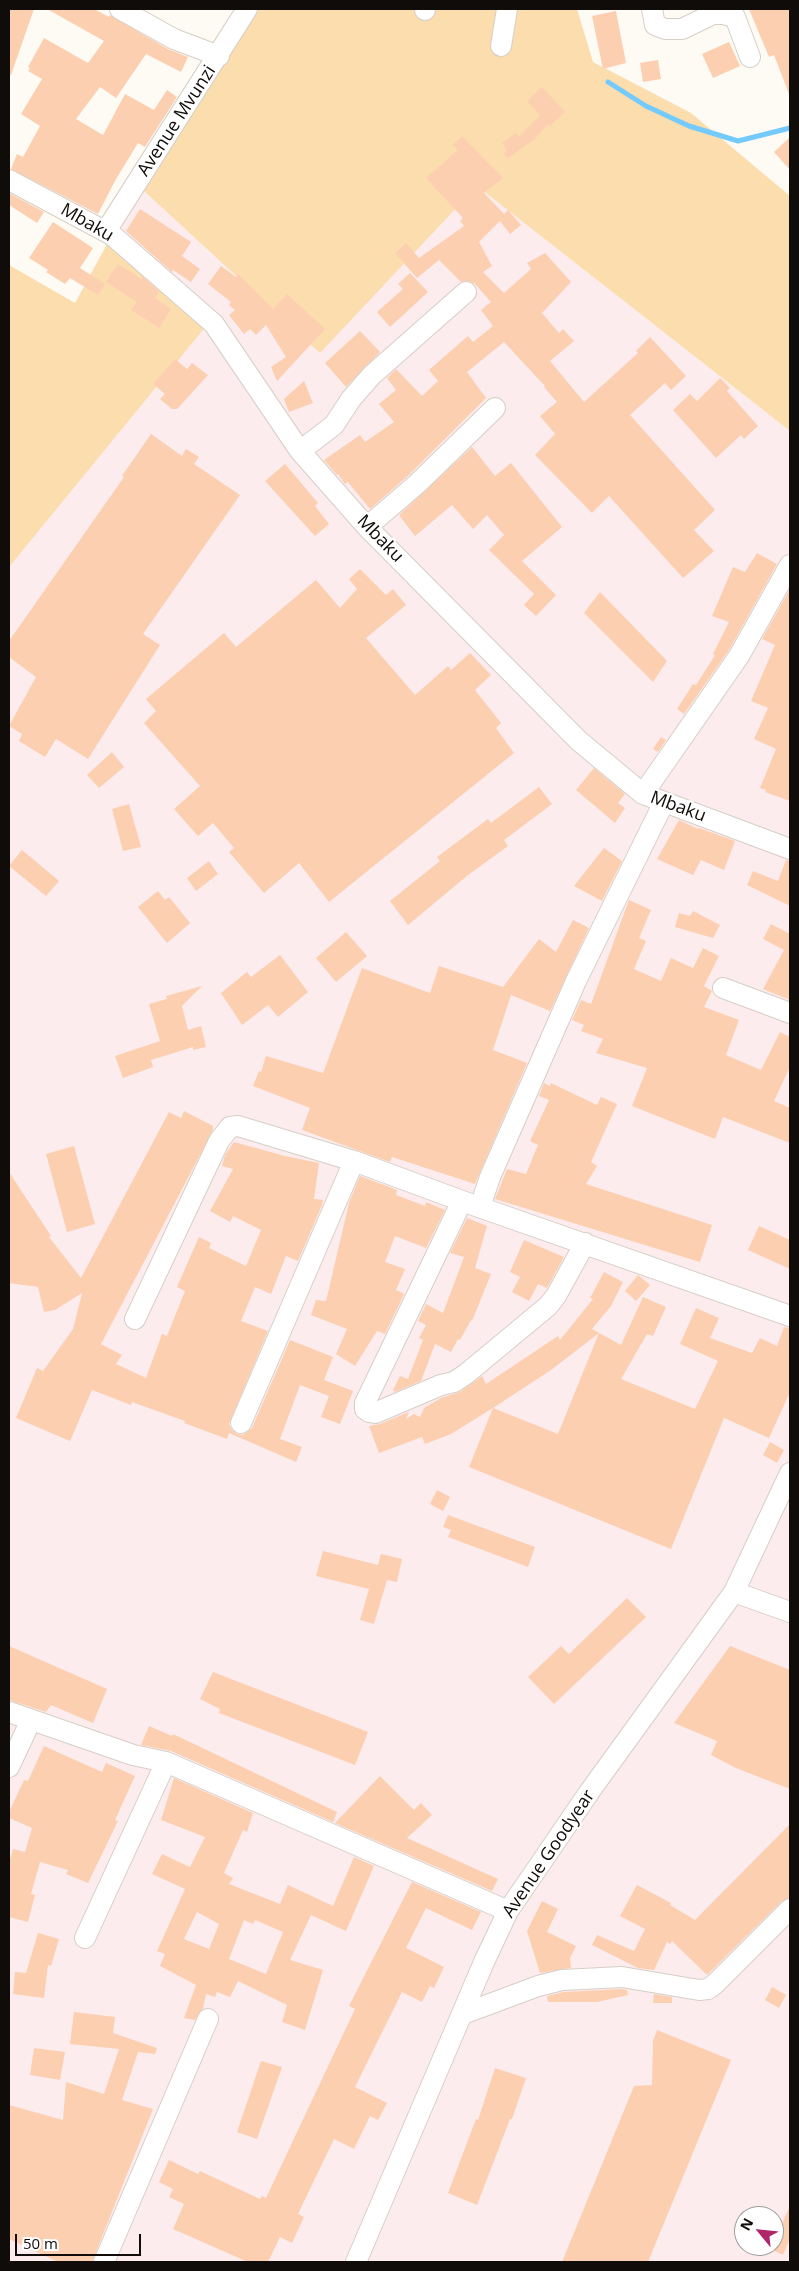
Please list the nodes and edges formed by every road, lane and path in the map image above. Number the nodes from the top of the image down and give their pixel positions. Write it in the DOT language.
graph roads {
  1 [pos="120,9"];
  2 [pos="247,9"];
  3 [pos="507,9"];
  4 [pos="652,9"];
  5 [pos="501,46"];
  6 [pos="219,56"];
  7 [pos="750,57"];
  8 [pos="9,180"];
  9 [pos="106,231"];
  10 [pos="466,292"];
  11 [pos="495,408"];
  12 [pos="300,451"];
  13 [pos="367,527"];
  14 [pos="790,565"];
  15 [pos="643,794"];
  16 [pos="664,802"];
  17 [pos="790,849"];
  18 [pos="722,988"];
  19 [pos="790,1013"];
  20 [pos="354,1161"];
  21 [pos="471,1204"];
  22 [pos="585,1243"];
  23 [pos="790,1316"];
  24 [pos="136,1319"];
  25 [pos="241,1423"];
  26 [pos="790,1473"];
  27 [pos="734,1592"];
  28 [pos="790,1612"];
  29 [pos="9,1712"];
  30 [pos="31,1720"];
  31 [pos="166,1762"];
  32 [pos="9,1768"];
  33 [pos="790,1908"];
  34 [pos="508,1910"];
  35 [pos="85,1938"];
  36 [pos="463,2014"];
  37 [pos="208,2019"];
  38 [pos="104,2262"];
  39 [pos="356,2262"];
  1 -- 6 [label="street"];
  2 -- 6 [label="street, Avenue Mvunzi"];
  3 -- 5 [label="street"];
  4 -- 7 [label="street"];
  6 -- 9 [label="street, Avenue Mvunzi"];
  8 -- 9 [label="street, Mbaku"];
  9 -- 12 [label="street, Mbaku"];
  10 -- 12 [label="street"];
  11 -- 13 [label="street"];
  12 -- 13 [label="street, Mbaku"];
  13 -- 15 [label="street, Mbaku"];
  14 -- 15 [label="street"];
  15 -- 16 [label="street, Mbaku"];
  16 -- 17 [label="street, Mbaku"];
  16 -- 21 [label="street"];
  18 -- 19 [label="street"];
  20 -- 21 [label="street"];
  20 -- 24 [label="street"];
  20 -- 25 [label="street"];
  21 -- 22 [label="street"];
  21 -- 22 [label="street"];
  22 -- 23 [label="street"];
  26 -- 27 [label="street, Avenue Goodyear"];
  27 -- 28 [label="street"];
  27 -- 34 [label="street, Avenue Goodyear"];
  29 -- 30 [label="street"];
  30 -- 31 [label="street"];
  30 -- 32 [label="street"];
  31 -- 34 [label="street"];
  31 -- 35 [label="street"];
  33 -- 36 [label="street"];
  34 -- 36 [label="street, Avenue Goodyear"];
  36 -- 39 [label="street, Avenue Goodyear"];
  37 -- 38 [label="street"];
}
